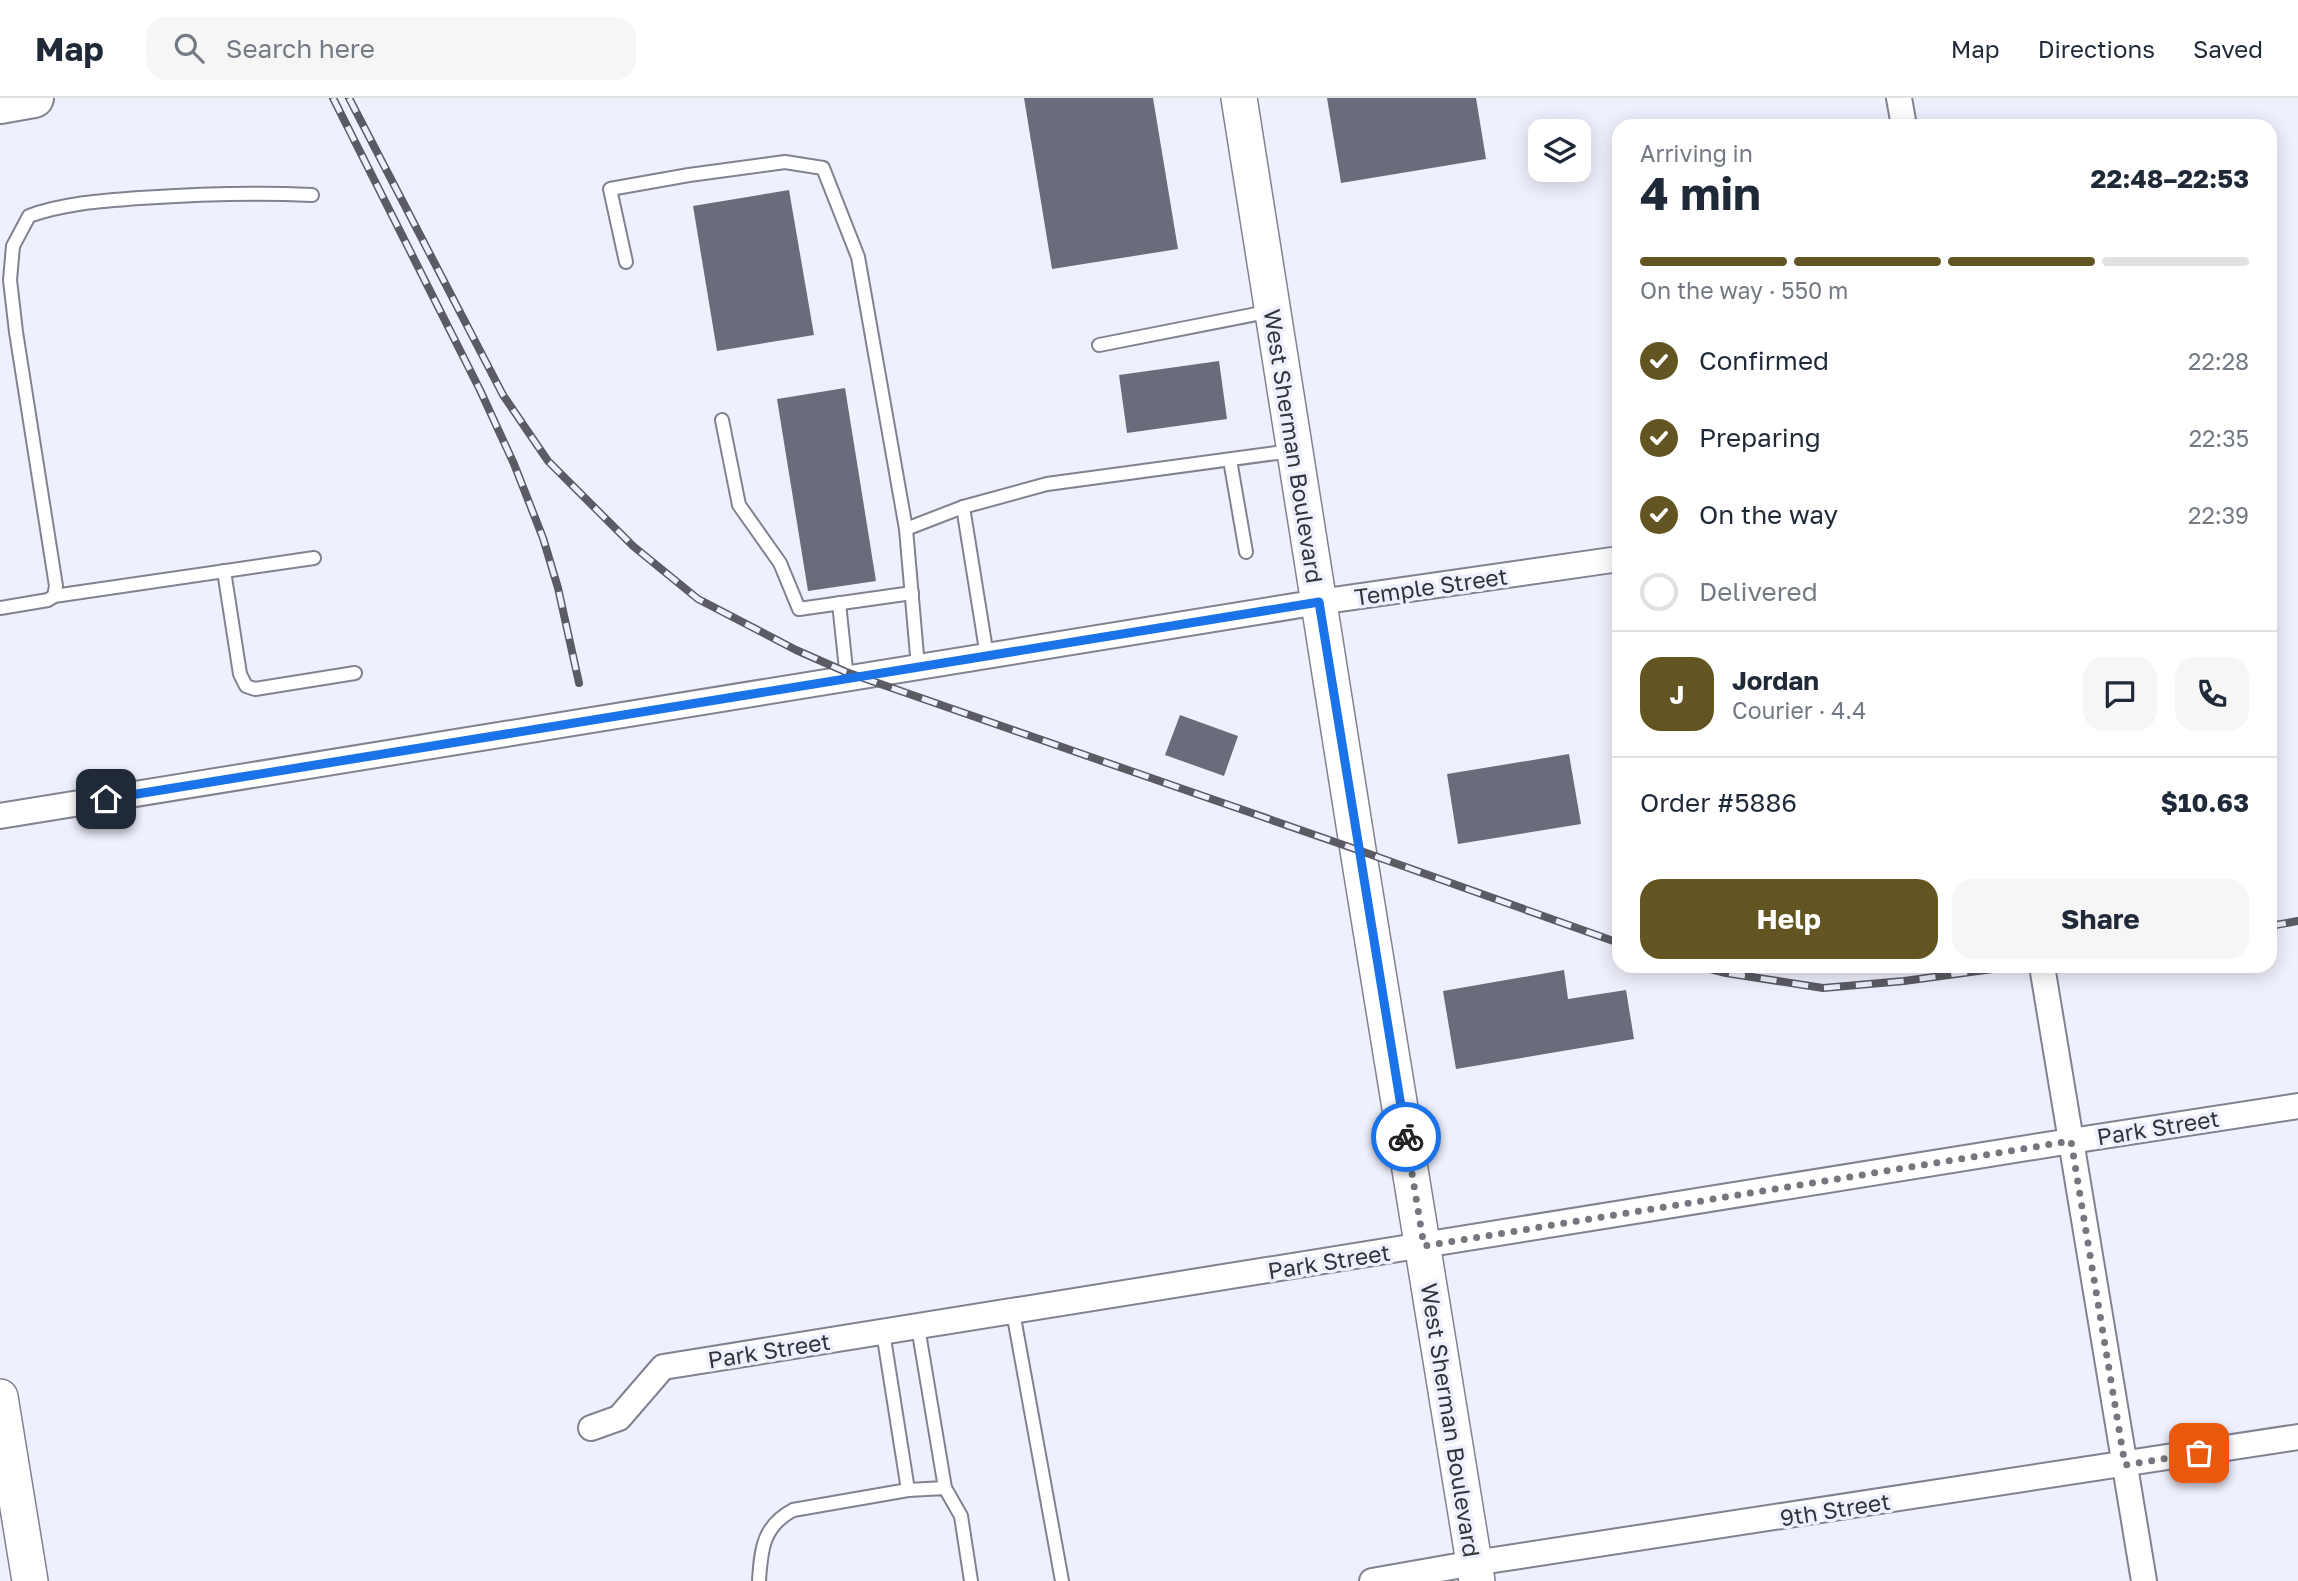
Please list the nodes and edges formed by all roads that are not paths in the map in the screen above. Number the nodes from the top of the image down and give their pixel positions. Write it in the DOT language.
graph roads {
  1 [pos="34,98"];
  2 [pos="1239,98"];
  3 [pos="1899,98"];
  4 [pos="0,104"];
  5 [pos="1903,119"];
  6 [pos="312,195"];
  7 [pos="626,262"];
  8 [pos="1272,311"];
  9 [pos="1099,345"];
  10 [pos="723,420"];
  11 [pos="1295,451"];
  12 [pos="1230,460"];
  13 [pos="963,507"];
  14 [pos="906,529"];
  15 [pos="1246,552"];
  16 [pos="314,558"];
  17 [pos="1612,560"];
  18 [pos="224,571"];
  19 [pos="912,593"];
  20 [pos="54,596"];
  21 [pos="1319,602"];
  22 [pos="839,603"];
  23 [pos="0,608"];
  24 [pos="987,656"];
  25 [pos="918,667"];
  26 [pos="355,673"];
  27 [pos="847,680"];
  28 [pos="0,816"];
  29 [pos="2043,973"];
  30 [pos="2298,1106"];
  31 [pos="2071,1141"];
  32 [pos="1424,1246"];
  33 [pos="1013,1312"];
  34 [pos="918,1327"];
  35 [pos="883,1332"];
  36 [pos="0,1397"];
  37 [pos="591,1427"];
  38 [pos="2298,1437"];
  39 [pos="2125,1465"];
  40 [pos="6,1472"];
  41 [pos="945,1488"];
  42 [pos="908,1490"];
  43 [pos="1476,1572"];
  44 [pos="30,1581"];
  45 [pos="759,1581"];
  46 [pos="971,1581"];
  47 [pos="1062,1581"];
  48 [pos="1372,1581"];
  49 [pos="2144,1581"];
  1 -- 4 [label="highway"];
  2 -- 8 [label="main road, West Sherman Boulevard"];
  3 -- 5 [label="street"];
  6 -- 20 [label="lane"];
  7 -- 14 [label="lane"];
  8 -- 9 [label="lane"];
  8 -- 11 [label="main road, West Sherman Boulevard"];
  10 -- 22 [label="lane"];
  11 -- 12 [label="lane"];
  11 -- 21 [label="main road, West Sherman Boulevard"];
  12 -- 13 [label="lane"];
  12 -- 15 [label="lane"];
  13 -- 14 [label="lane"];
  13 -- 24 [label="lane"];
  14 -- 19 [label="lane"];
  16 -- 18 [label="lane"];
  17 -- 21 [label="street, Temple Street"];
  18 -- 20 [label="lane"];
  18 -- 26 [label="lane"];
  19 -- 22 [label="lane"];
  19 -- 25 [label="lane"];
  20 -- 23 [label="lane"];
  21 -- 24 [label="street, Temple Street"];
  21 -- 32 [label="main road, West Sherman Boulevard"];
  22 -- 27 [label="lane"];
  24 -- 25 [label="street, Temple Street"];
  25 -- 27 [label="street, Temple Street"];
  27 -- 28 [label="street, Temple Street"];
  29 -- 31 [label="street"];
  30 -- 31 [label="street, Park Street"];
  31 -- 32 [label="street, Park Street"];
  31 -- 39 [label="street"];
  32 -- 33 [label="street, Park Street"];
  32 -- 43 [label="main road, West Sherman Boulevard"];
  33 -- 34 [label="street, Park Street"];
  33 -- 47 [label="lane"];
  34 -- 35 [label="street, Park Street"];
  34 -- 41 [label="lane"];
  35 -- 37 [label="street, Park Street"];
  35 -- 42 [label="lane"];
  36 -- 40 [label="main road"];
  38 -- 39 [label="street, 9th Street"];
  39 -- 43 [label="street, 9th Street"];
  39 -- 49 [label="street"];
  40 -- 44 [label="main road"];
  41 -- 42 [label="lane"];
  41 -- 46 [label="lane"];
  42 -- 45 [label="lane"];
  43 -- 48 [label="street, 9th Street"];
}
